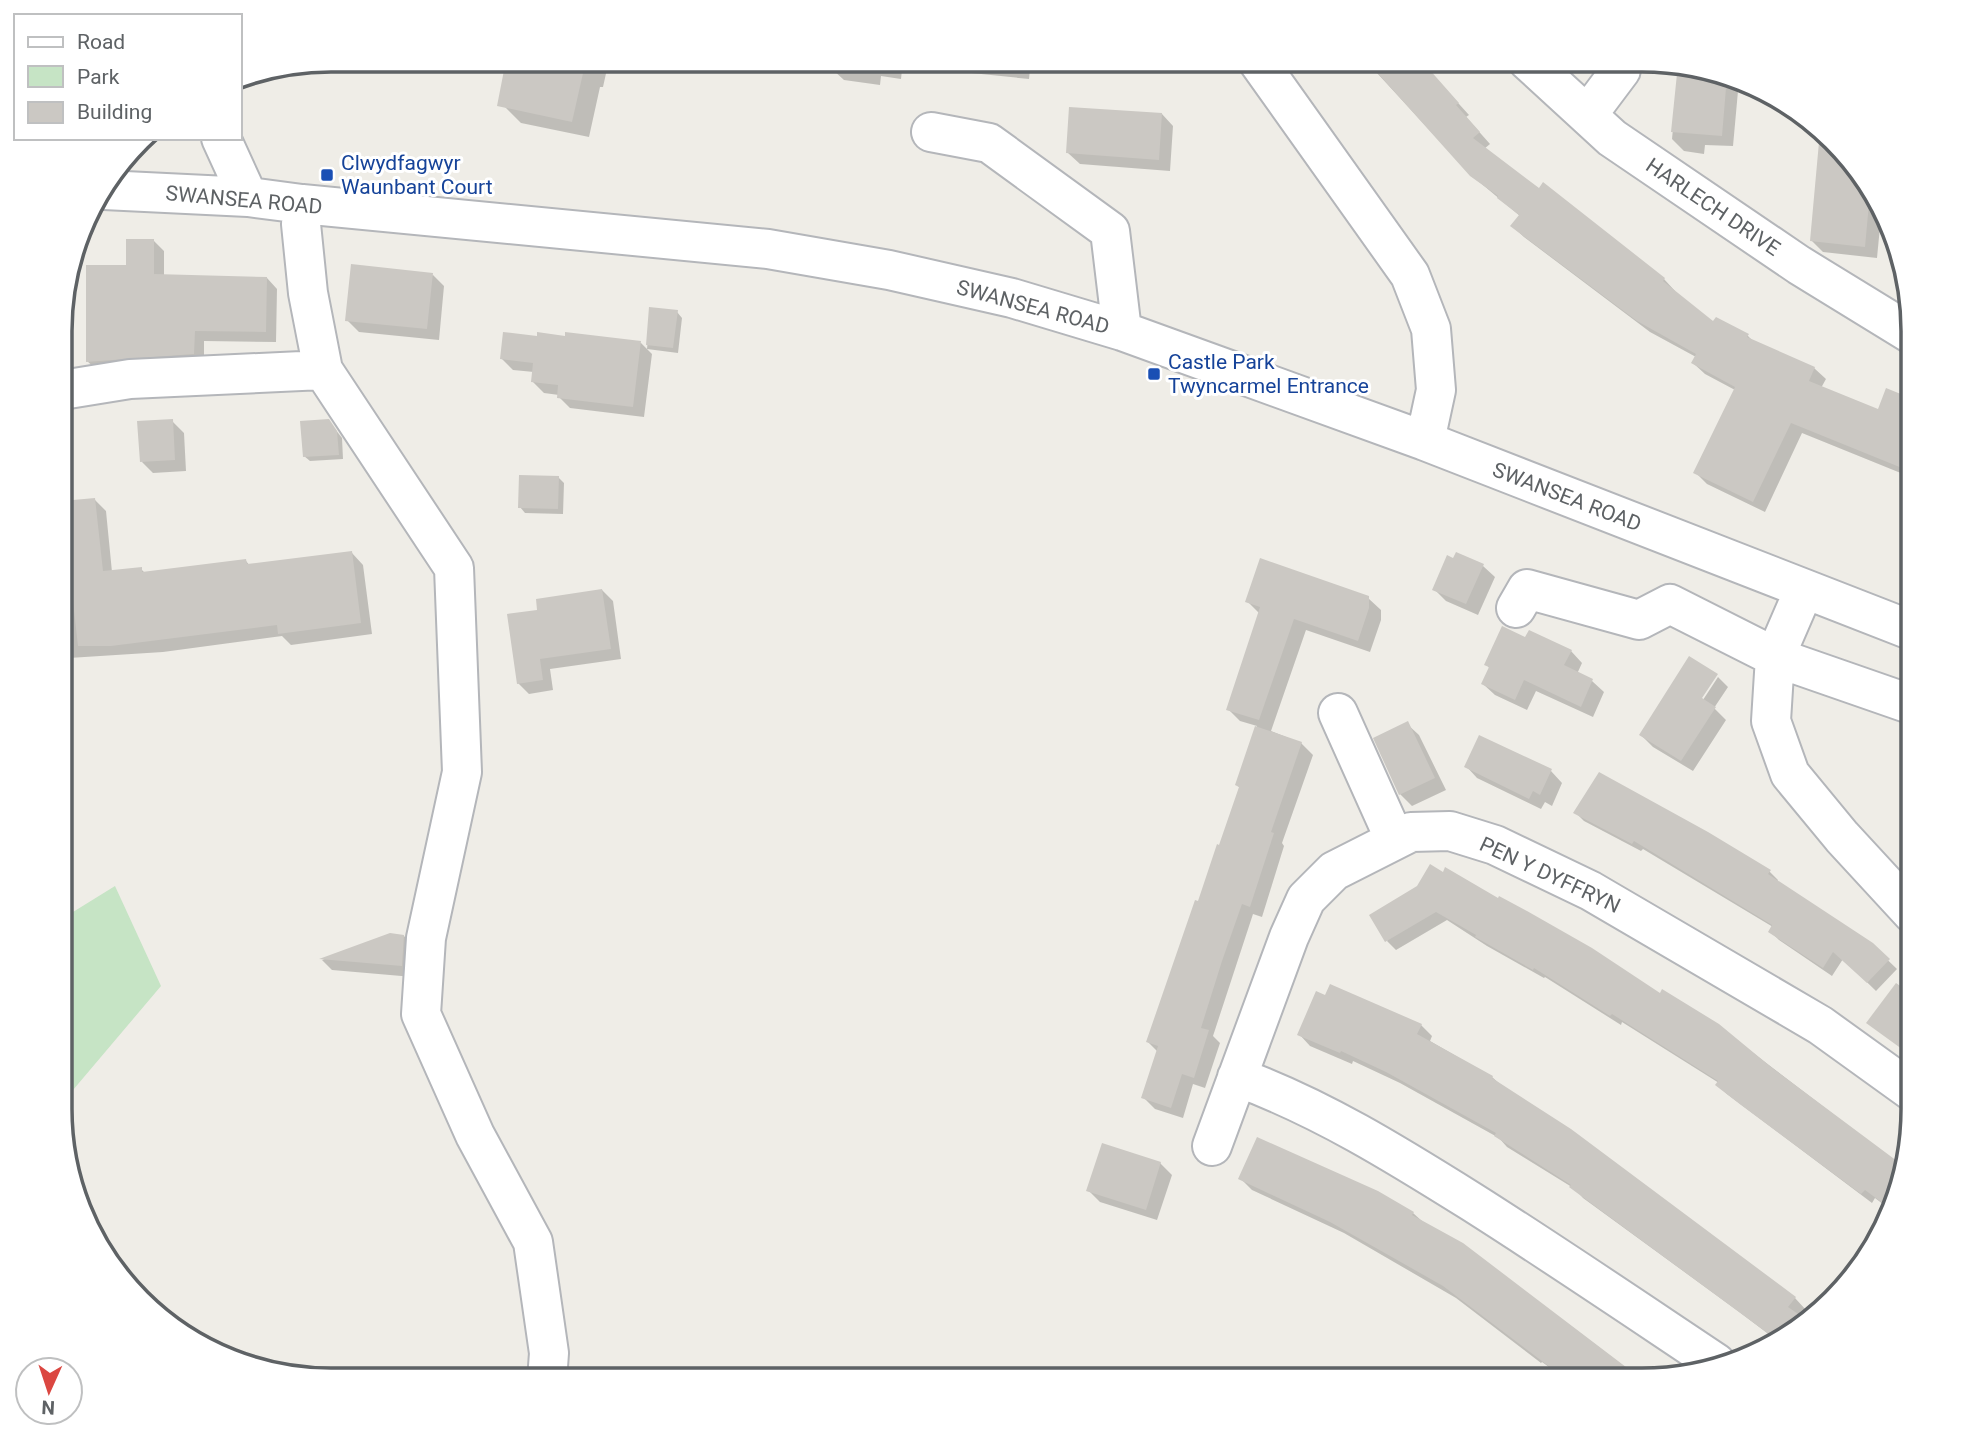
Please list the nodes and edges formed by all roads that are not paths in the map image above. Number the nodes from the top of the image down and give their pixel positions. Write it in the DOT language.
graph roads {
  1 [pos="1266,72"];
  2 [pos="1541,72"];
  3 [pos="1620,72"];
  4 [pos="1588,114"];
  5 [pos="931,132"];
  6 [pos="222,140"];
  7 [pos="113,190"];
  8 [pos="248,197"];
  9 [pos="302,204"];
  10 [pos="1901,328"];
  11 [pos="1122,331"];
  12 [pos="323,370"];
  13 [pos="72,388"];
  14 [pos="1425,441"];
  15 [pos="1804,590"];
  16 [pos="1516,608"];
  17 [pos="1901,626"];
  18 [pos="1776,657"];
  19 [pos="1901,701"];
  20 [pos="1338,713"];
  21 [pos="1395,840"];
  22 [pos="1901,901"];
  23 [pos="1237,1077"];
  24 [pos="1901,1083"];
  25 [pos="1212,1146"];
  26 [pos="1710,1359"];
  27 [pos="548,1368"];
  1 -- 14 [label="street"];
  2 -- 4 [label="street, HARLECH DRIVE"];
  3 -- 4 [label="street"];
  4 -- 10 [label="street, HARLECH DRIVE"];
  5 -- 11 [label="street"];
  6 -- 8 [label="street"];
  7 -- 8 [label="street, SWANSEA ROAD"];
  8 -- 9 [label="street, SWANSEA ROAD"];
  9 -- 11 [label="street, SWANSEA ROAD"];
  9 -- 12 [label="street"];
  11 -- 14 [label="street, SWANSEA ROAD"];
  12 -- 13 [label="street"];
  12 -- 27 [label="street"];
  14 -- 15 [label="street, SWANSEA ROAD"];
  15 -- 17 [label="street, SWANSEA ROAD"];
  15 -- 18 [label="street"];
  16 -- 18 [label="street"];
  18 -- 19 [label="street"];
  18 -- 22 [label="street"];
  20 -- 21 [label="street"];
  21 -- 23 [label="street, PEN Y DYFFRYN"];
  21 -- 24 [label="street, PEN Y DYFFRYN"];
  23 -- 25 [label="street, PEN Y DYFFRYN"];
  23 -- 26 [label="street"];
}
